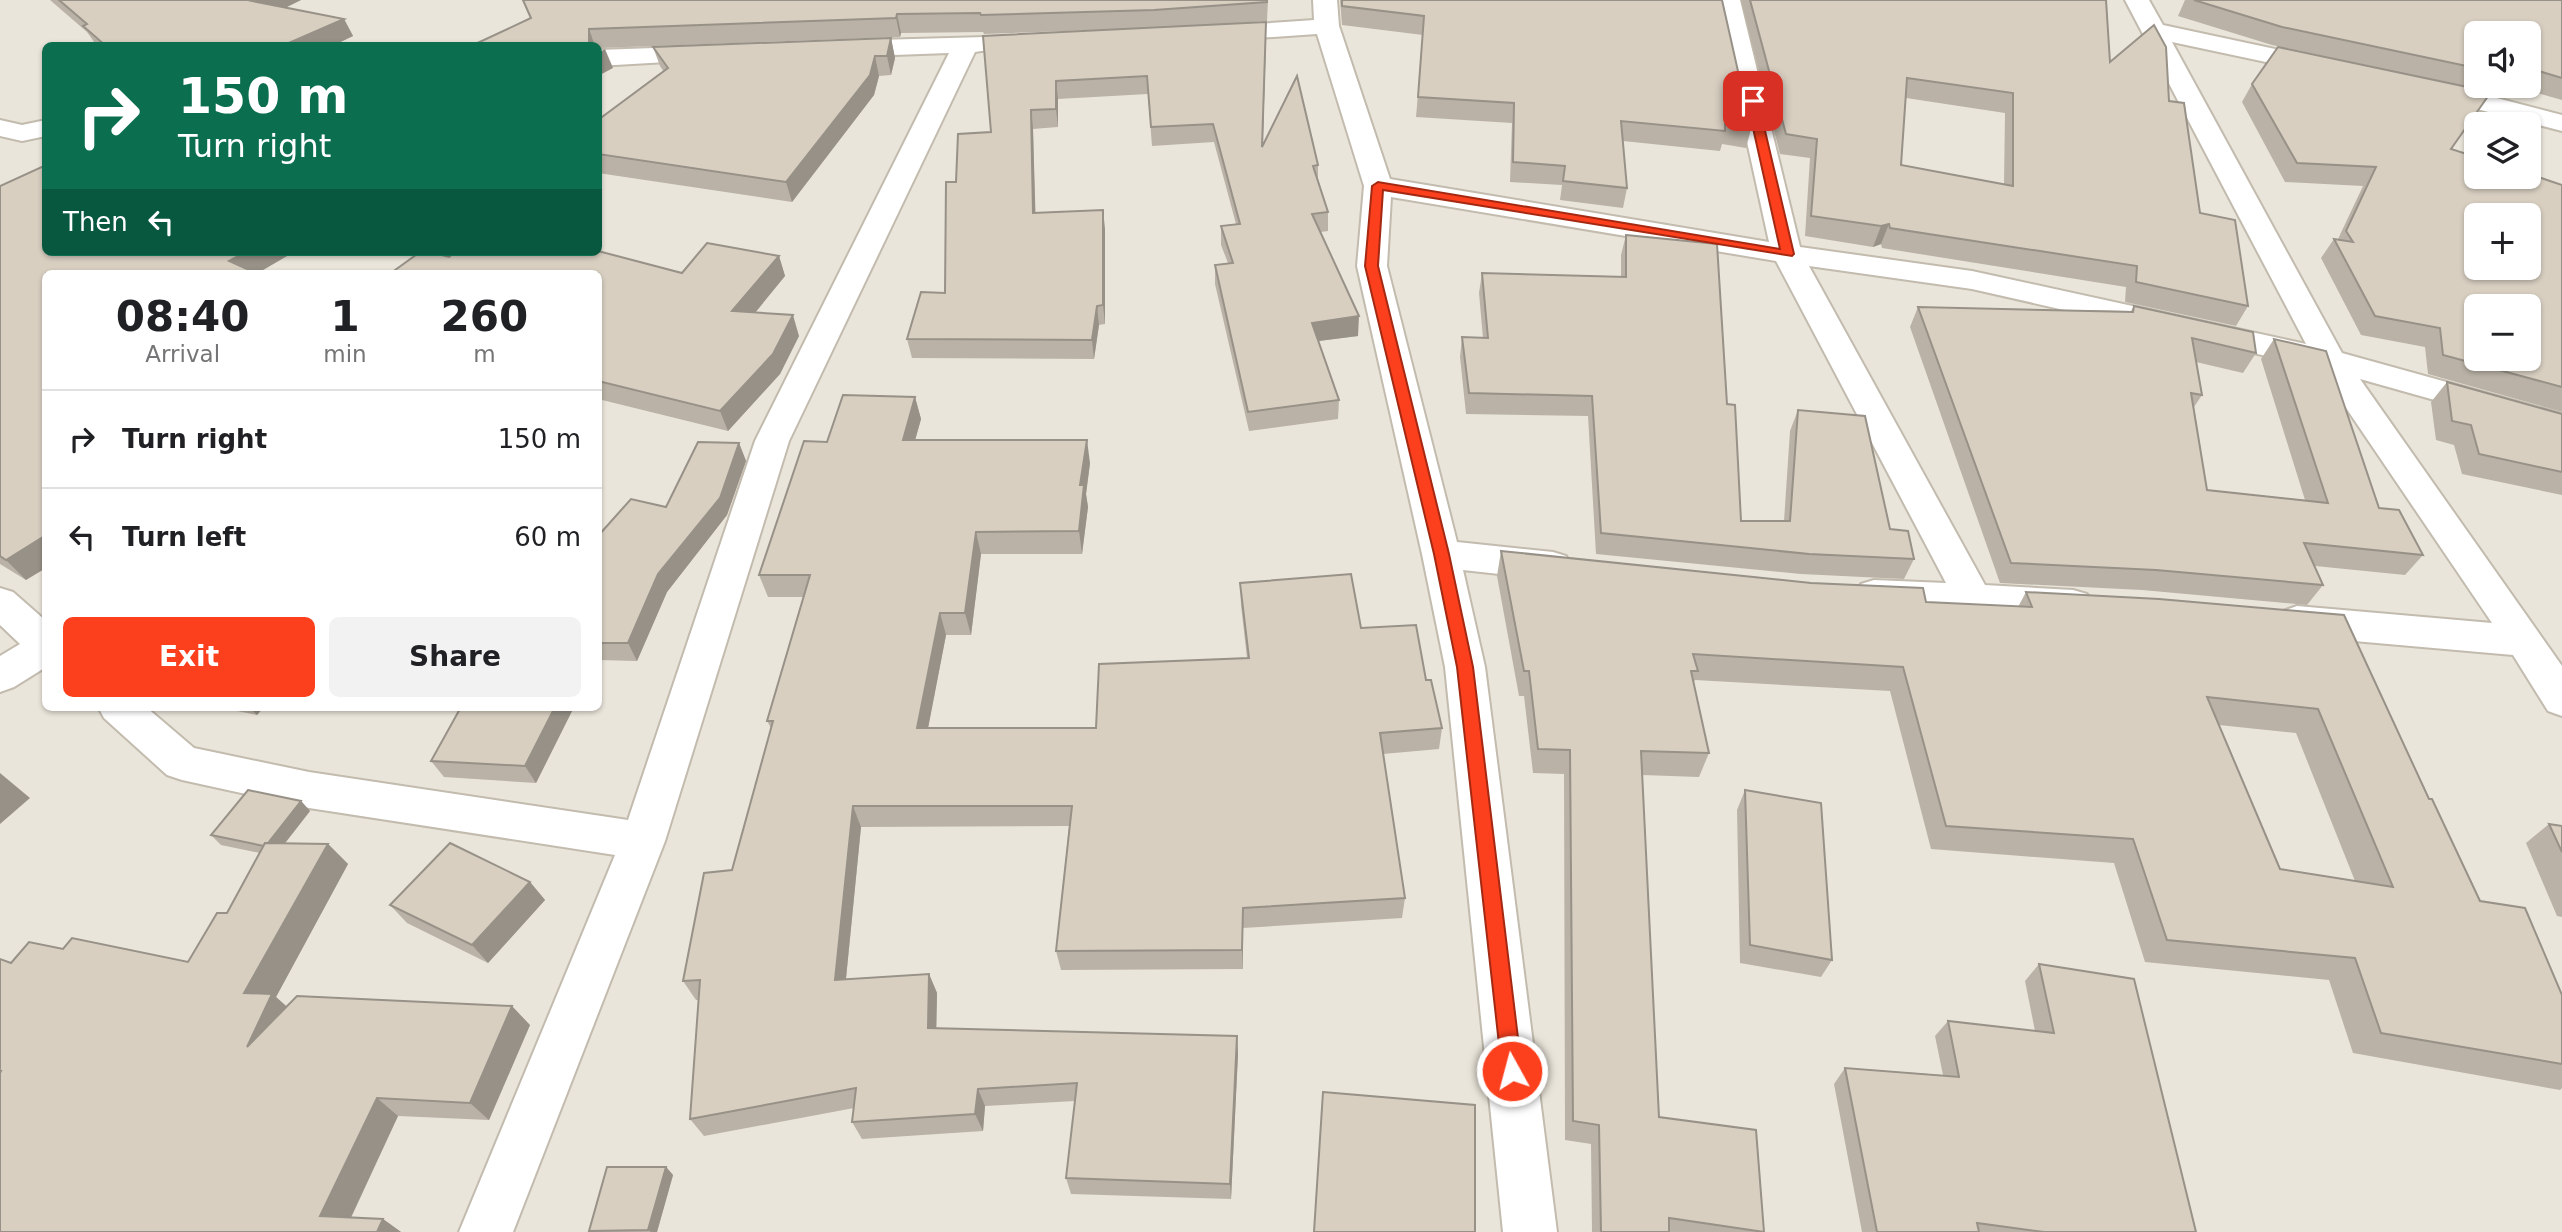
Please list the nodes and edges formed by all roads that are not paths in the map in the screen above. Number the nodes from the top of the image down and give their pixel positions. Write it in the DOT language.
graph roads {
  1 [pos="1728,0"];
  2 [pos="2137,0"];
  3 [pos="1326,13"];
  4 [pos="2151,30"];
  5 [pos="1195,35"];
  6 [pos="1007,43"];
  7 [pos="966,44"];
  8 [pos="816,50"];
  9 [pos="735,53"];
  10 [pos="602,58"];
  11 [pos="2342,70"];
  12 [pos="2410,85"];
  13 [pos="2562,123"];
  14 [pos="0,128"];
  15 [pos="42,129"];
  16 [pos="1378,186"];
  17 [pos="1787,254"];
  18 [pos="2330,360"];
  19 [pos="2562,425"];
  20 [pos="1441,554"];
  21 [pos="1593,570"];
  22 [pos="1840,593"];
  23 [pos="1973,599"];
  24 [pos="0,602"];
  25 [pos="2103,605"];
  26 [pos="2265,618"];
  27 [pos="42,641"];
  28 [pos="2525,641"];
  29 [pos="42,648"];
  30 [pos="0,676"];
  31 [pos="2562,700"];
  32 [pos="123,711"];
  33 [pos="643,841"];
  34 [pos="486,1232"];
  35 [pos="1530,1232"];
  1 -- 17 [label="street"];
  2 -- 4 [label="street"];
  3 -- 5 [label="street"];
  3 -- 16 [label="street"];
  4 -- 11 [label="street"];
  4 -- 18 [label="street"];
  6 -- 7 [label="street"];
  7 -- 8 [label="street"];
  7 -- 33 [label="street"];
  9 -- 10 [label="street"];
  12 -- 13 [label="street"];
  14 -- 15 [label="street"];
  16 -- 17 [label="street"];
  16 -- 20 [label="street"];
  17 -- 18 [label="street"];
  17 -- 23 [label="street"];
  18 -- 19 [label="street"];
  18 -- 28 [label="street"];
  20 -- 21 [label="street"];
  20 -- 35 [label="street"];
  22 -- 23 [label="street"];
  23 -- 25 [label="street"];
  24 -- 27 [label="street"];
  26 -- 28 [label="street"];
  28 -- 31 [label="street"];
  29 -- 30 [label="street"];
  32 -- 33 [label="street"];
  33 -- 34 [label="street"];
}
